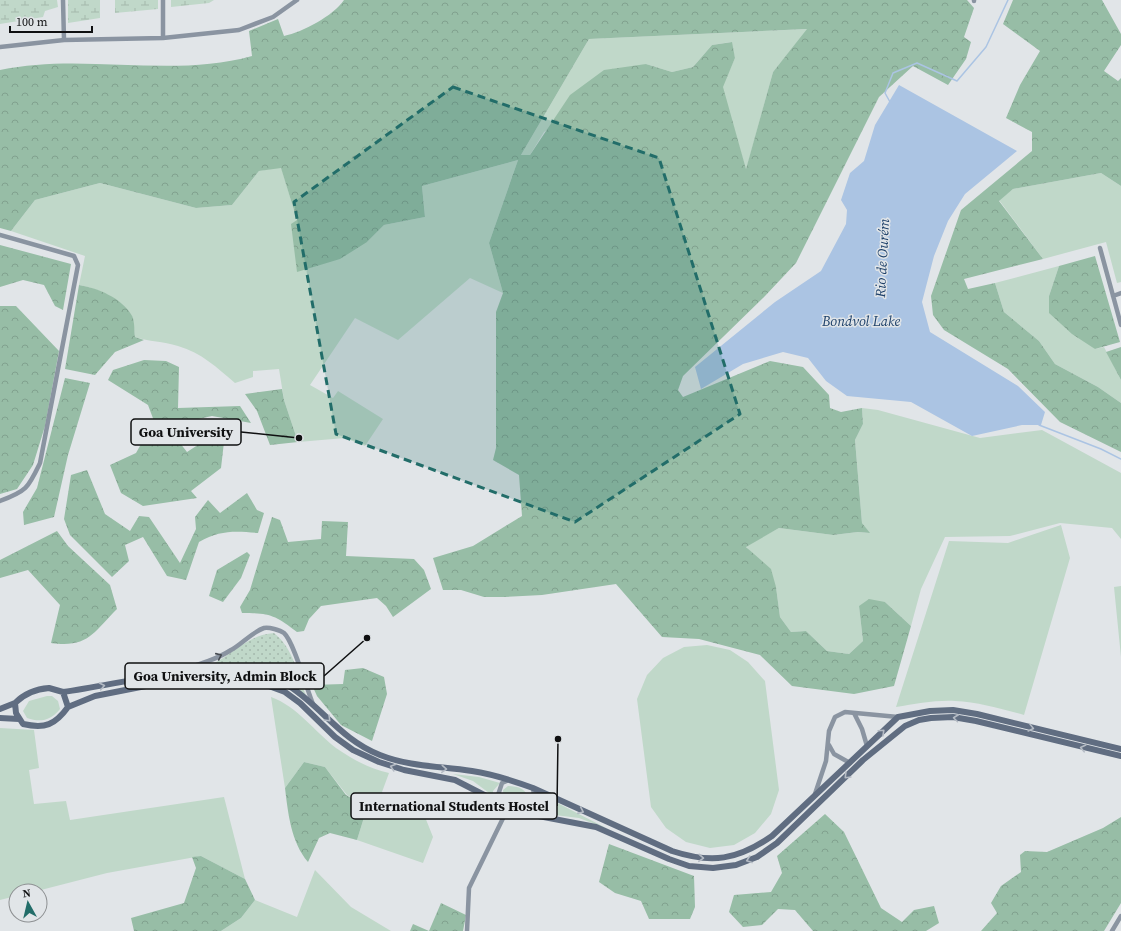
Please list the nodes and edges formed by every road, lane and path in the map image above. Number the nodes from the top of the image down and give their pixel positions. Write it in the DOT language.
graph roads {
  1 [pos="63,0"];
  2 [pos="163,0"];
  3 [pos="297,0"];
  4 [pos="163,38"];
  5 [pos="64,40"];
  6 [pos="0,47"];
  7 [pos="0,235"];
  8 [pos="1100,248"];
  9 [pos="1121,293"];
  10 [pos="1113,296"];
  11 [pos="1121,325"];
  12 [pos="0,501"];
  13 [pos="169,674"];
  14 [pos="63,692"];
  15 [pos="15,704"];
  16 [pos="314,706"];
  17 [pos="68,708"];
  18 [pos="0,709"];
  19 [pos="854,713"];
  20 [pos="898,717"];
  21 [pos="0,718"];
  22 [pos="19,719"];
  23 [pos="1005,722"];
  24 [pos="1004,729"];
  25 [pos="828,743"];
  26 [pos="867,746"];
  27 [pos="1121,749"];
  28 [pos="1121,756"];
  29 [pos="850,763"];
  30 [pos="509,780"];
  31 [pos="533,788"];
  32 [pos="815,796"];
  33 [pos="822,800"];
  34 [pos="496,801"];
  35 [pos="507,810"];
  36 [pos="526,810"];
  37 [pos="516,812"];
  38 [pos="1121,916"];
  39 [pos="467,931"];
  40 [pos="1112,931"];
  1 -- 5 [label="street"];
  2 -- 4 [label="street"];
  3 -- 4 [label="street"];
  4 -- 5 [label="street"];
  5 -- 6 [label="street"];
  7 -- 12 [label="street"];
  8 -- 10 [label="street"];
  9 -- 10 [label="street"];
  10 -- 11 [label="street"];
  14 -- 13 [label="main road, one-way"];
  13 -- 16 [label="main road"];
  13 -- 16 [label="street, one-way"];
  14 -- 15 [label="main road"];
  14 -- 17 [label="main road"];
  15 -- 18 [label="main road"];
  15 -- 22 [label="main road"];
  16 -- 30 [label="main road, one-way"];
  17 -- 22 [label="main road"];
  34 -- 17 [label="main road, one-way"];
  19 -- 20 [label="street"];
  19 -- 25 [label="street"];
  19 -- 26 [label="street"];
  20 -- 23 [label="main road"];
  26 -- 20 [label="main road, one-way"];
  21 -- 22 [label="main road"];
  23 -- 24 [label="main road"];
  23 -- 27 [label="main road, one-way"];
  28 -- 24 [label="main road, one-way"];
  24 -- 33 [label="main road, one-way"];
  25 -- 29 [label="street"];
  25 -- 32 [label="street"];
  26 -- 29 [label="main road"];
  29 -- 32 [label="main road"];
  30 -- 31 [label="main road"];
  30 -- 34 [label="street"];
  31 -- 32 [label="main road, one-way"];
  31 -- 36 [label="street"];
  32 -- 33 [label="main road"];
  33 -- 37 [label="main road, one-way"];
  34 -- 35 [label="main road"];
  35 -- 37 [label="main road"];
  35 -- 39 [label="street"];
  36 -- 37 [label="main road"];
  38 -- 40 [label="street"];
}
